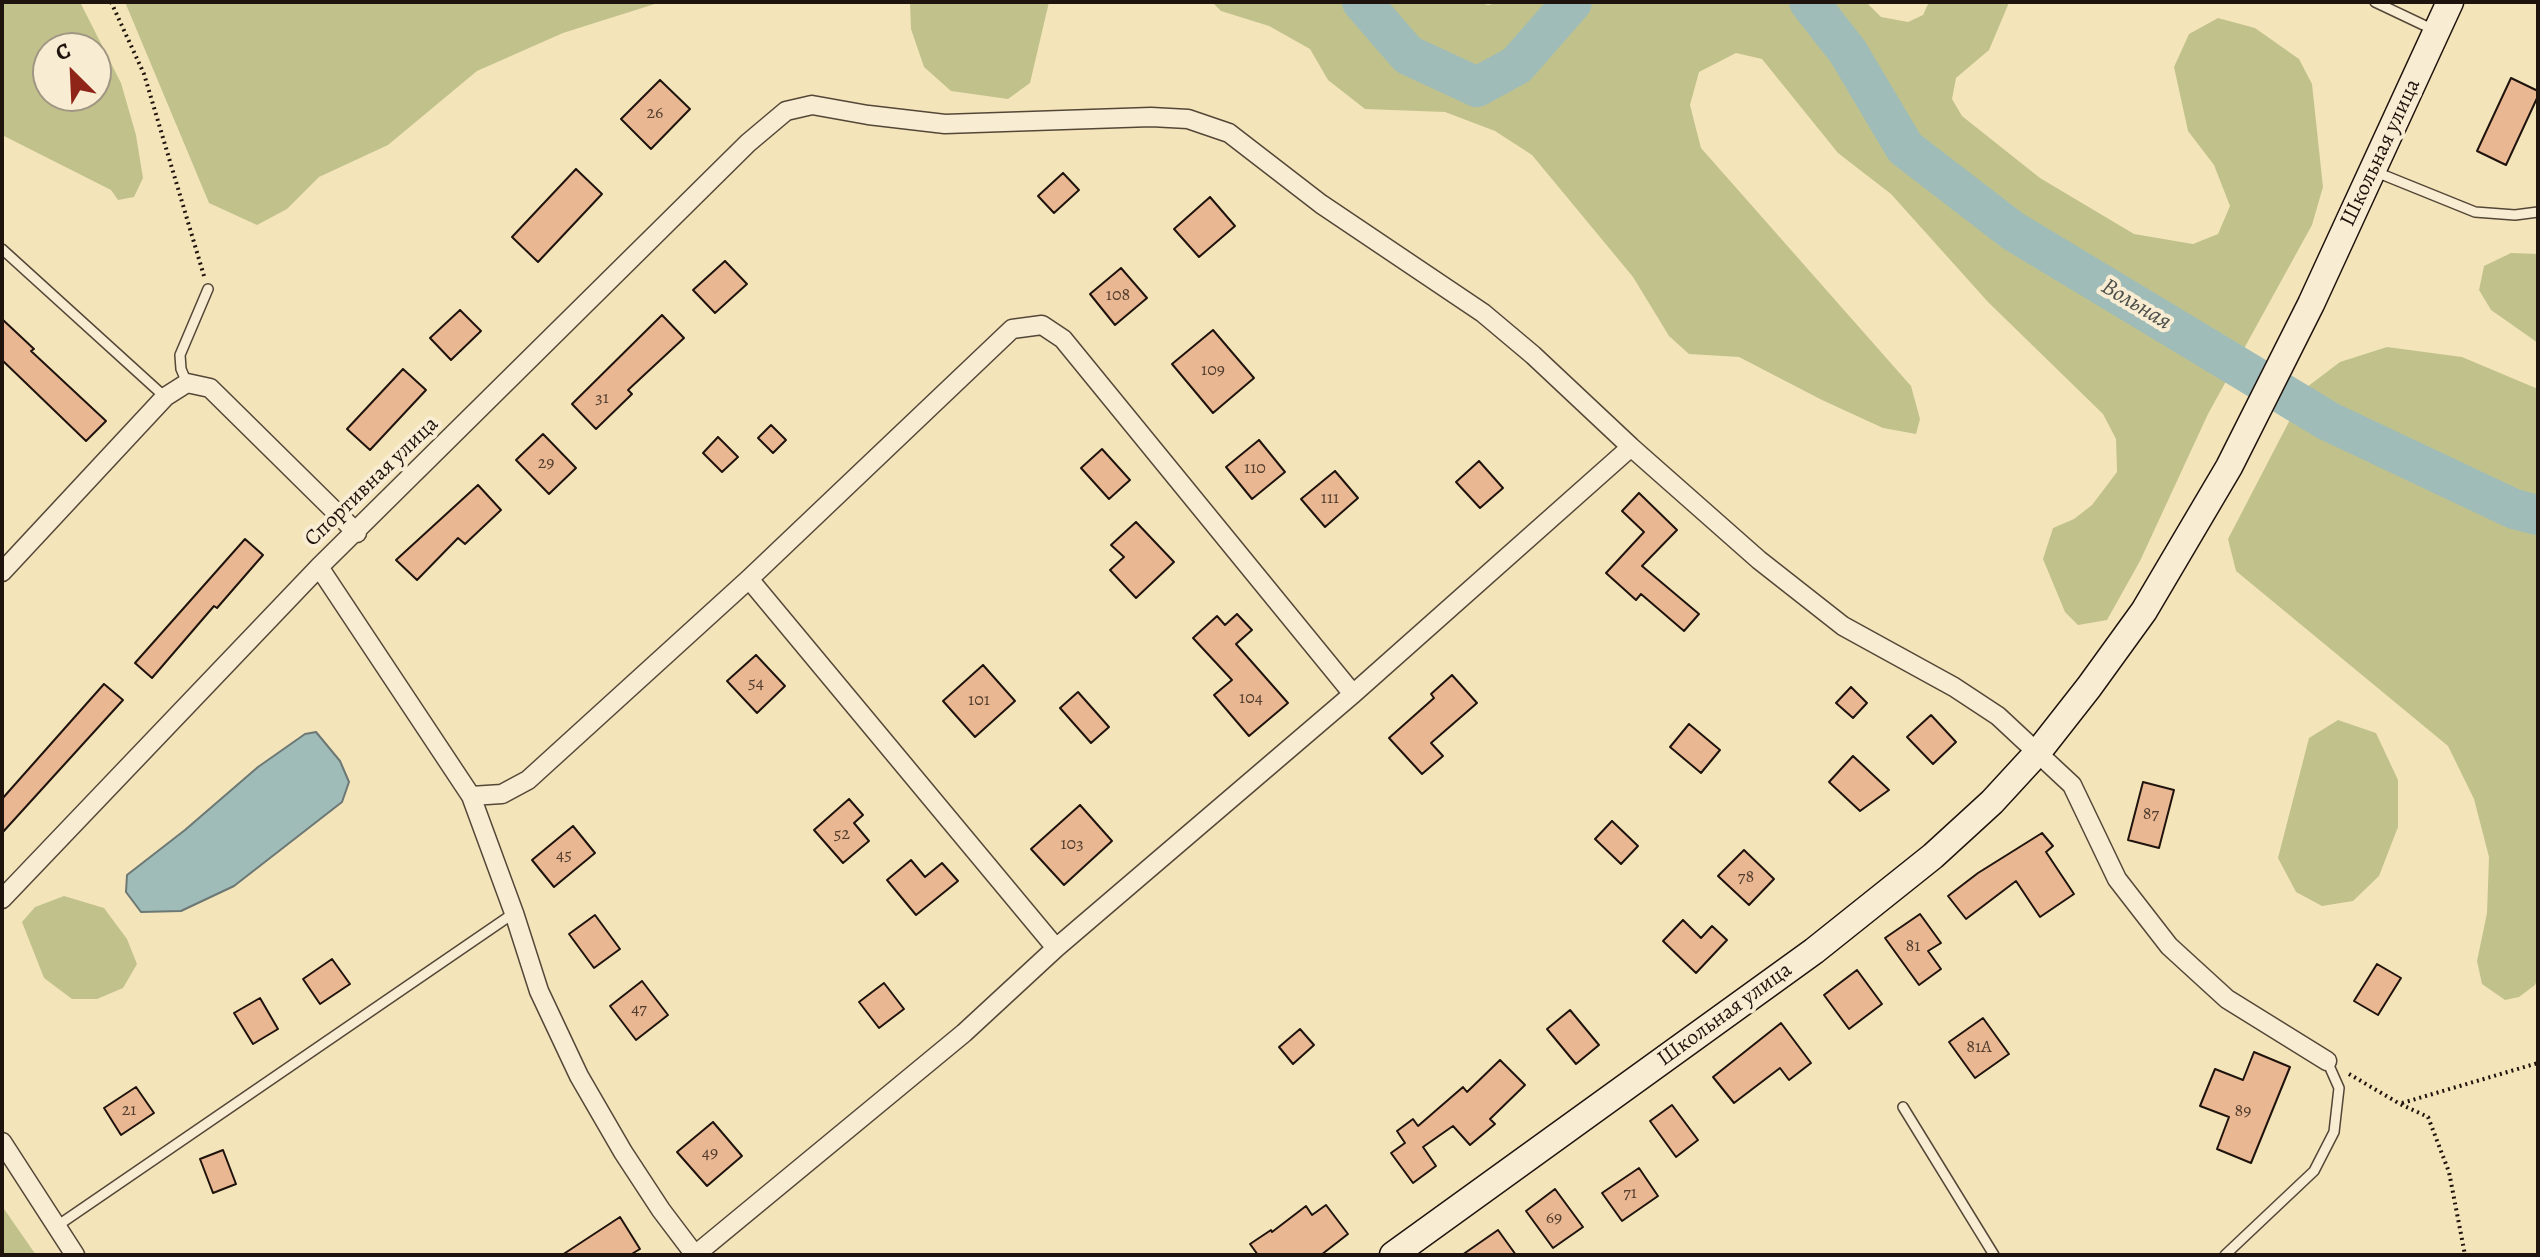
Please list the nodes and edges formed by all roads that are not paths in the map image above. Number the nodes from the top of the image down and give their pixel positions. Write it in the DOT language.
graph roads {
  1 [pos="2375,2"];
  2 [pos="2450,2"];
  3 [pos="2437,32"];
  4 [pos="2373,170"];
  5 [pos="2538,212"];
  6 [pos="2,249"];
  7 [pos="208,289"];
  8 [pos="187,383"];
  9 [pos="165,397"];
  10 [pos="1631,447"];
  11 [pos="357,533"];
  12 [pos="319,567"];
  13 [pos="2,572"];
  14 [pos="749,579"];
  15 [pos="1353,694"];
  16 [pos="2038,752"];
  17 [pos="471,796"];
  18 [pos="2,899"];
  19 [pos="514,913"];
  20 [pos="1056,948"];
  21 [pos="2327,1061"];
  22 [pos="1903,1107"];
  23 [pos="2,1142"];
  24 [pos="57,1226"];
  25 [pos="75,1255"];
  26 [pos="695,1255"];
  27 [pos="1393,1255"];
  28 [pos="1994,1255"];
  29 [pos="2225,1255"];
  1 -- 3 [label="lane"];
  2 -- 3 [label="street, Школьная улица"];
  3 -- 4 [label="street, Школьная улица"];
  4 -- 5 [label="lane"];
  4 -- 16 [label="street, Школьная улица"];
  6 -- 9 [label="lane"];
  7 -- 8 [label="lane"];
  8 -- 9 [label="street"];
  8 -- 11 [label="street"];
  9 -- 13 [label="street"];
  10 -- 11 [label="street, Спортивная улица"];
  10 -- 15 [label="street"];
  10 -- 16 [label="street"];
  11 -- 12 [label="street, Спортивная улица"];
  12 -- 17 [label="street"];
  12 -- 18 [label="street, Спортивная улица"];
  14 -- 15 [label="street"];
  14 -- 17 [label="street"];
  14 -- 20 [label="street"];
  15 -- 20 [label="street"];
  16 -- 21 [label="street"];
  16 -- 27 [label="street, Школьная улица"];
  17 -- 19 [label="street"];
  19 -- 24 [label="lane"];
  19 -- 26 [label="street"];
  20 -- 26 [label="street"];
  21 -- 29 [label="lane"];
  22 -- 28 [label="lane"];
  23 -- 24 [label="street"];
  24 -- 25 [label="street"];
}
